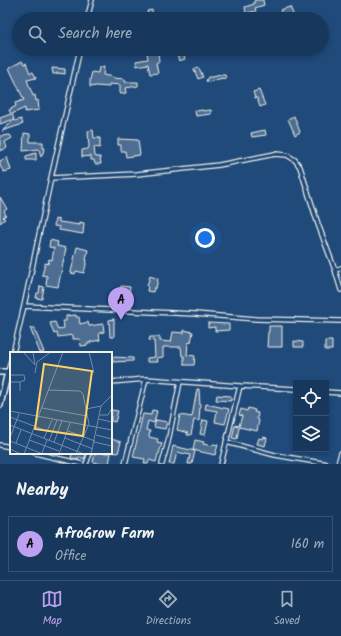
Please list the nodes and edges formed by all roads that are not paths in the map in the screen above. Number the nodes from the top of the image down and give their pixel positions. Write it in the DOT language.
graph roads {
  1 [pos="92,0"];
  2 [pos="89,12"];
  3 [pos="78,56"];
  4 [pos="51,178"];
  5 [pos="341,268"];
  6 [pos="335,270"];
  7 [pos="341,290"];
  8 [pos="24,306"];
  9 [pos="341,321"];
  10 [pos="13,352"];
  11 [pos="0,372"];
  12 [pos="10,372"];
  13 [pos="146,379"];
  14 [pos="112,382"];
  15 [pos="180,382"];
  16 [pos="240,386"];
  17 [pos="293,389"];
  18 [pos="329,392"];
  19 [pos="341,393"];
  20 [pos="0,405"];
  21 [pos="226,442"];
  22 [pos="0,445"];
  23 [pos="10,448"];
  24 [pos="341,453"];
  25 [pos="39,454"];
  26 [pos="90,454"];
  27 [pos="82,464"];
  28 [pos="86,464"];
  29 [pos="125,464"];
  30 [pos="162,464"];
  31 [pos="221,464"];
  32 [pos="328,464"];
  33 [pos="338,464"];
  1 -- 2 [label="street"];
  3 -- 4 [label="street"];
  4 -- 6 [label="street"];
  4 -- 8 [label="street"];
  5 -- 6 [label="street"];
  6 -- 7 [label="street"];
  8 -- 9 [label="street"];
  8 -- 10 [label="street"];
  11 -- 12 [label="street"];
  12 -- 20 [label="street"];
  13 -- 14 [label="street"];
  13 -- 15 [label="street"];
  13 -- 29 [label="street"];
  15 -- 16 [label="street"];
  15 -- 30 [label="street"];
  16 -- 17 [label="street"];
  16 -- 21 [label="street"];
  18 -- 19 [label="street"];
  21 -- 31 [label="street"];
  21 -- 32 [label="street"];
  22 -- 23 [label="street"];
  24 -- 33 [label="street"];
  25 -- 27 [label="street"];
  26 -- 28 [label="street"];
}
